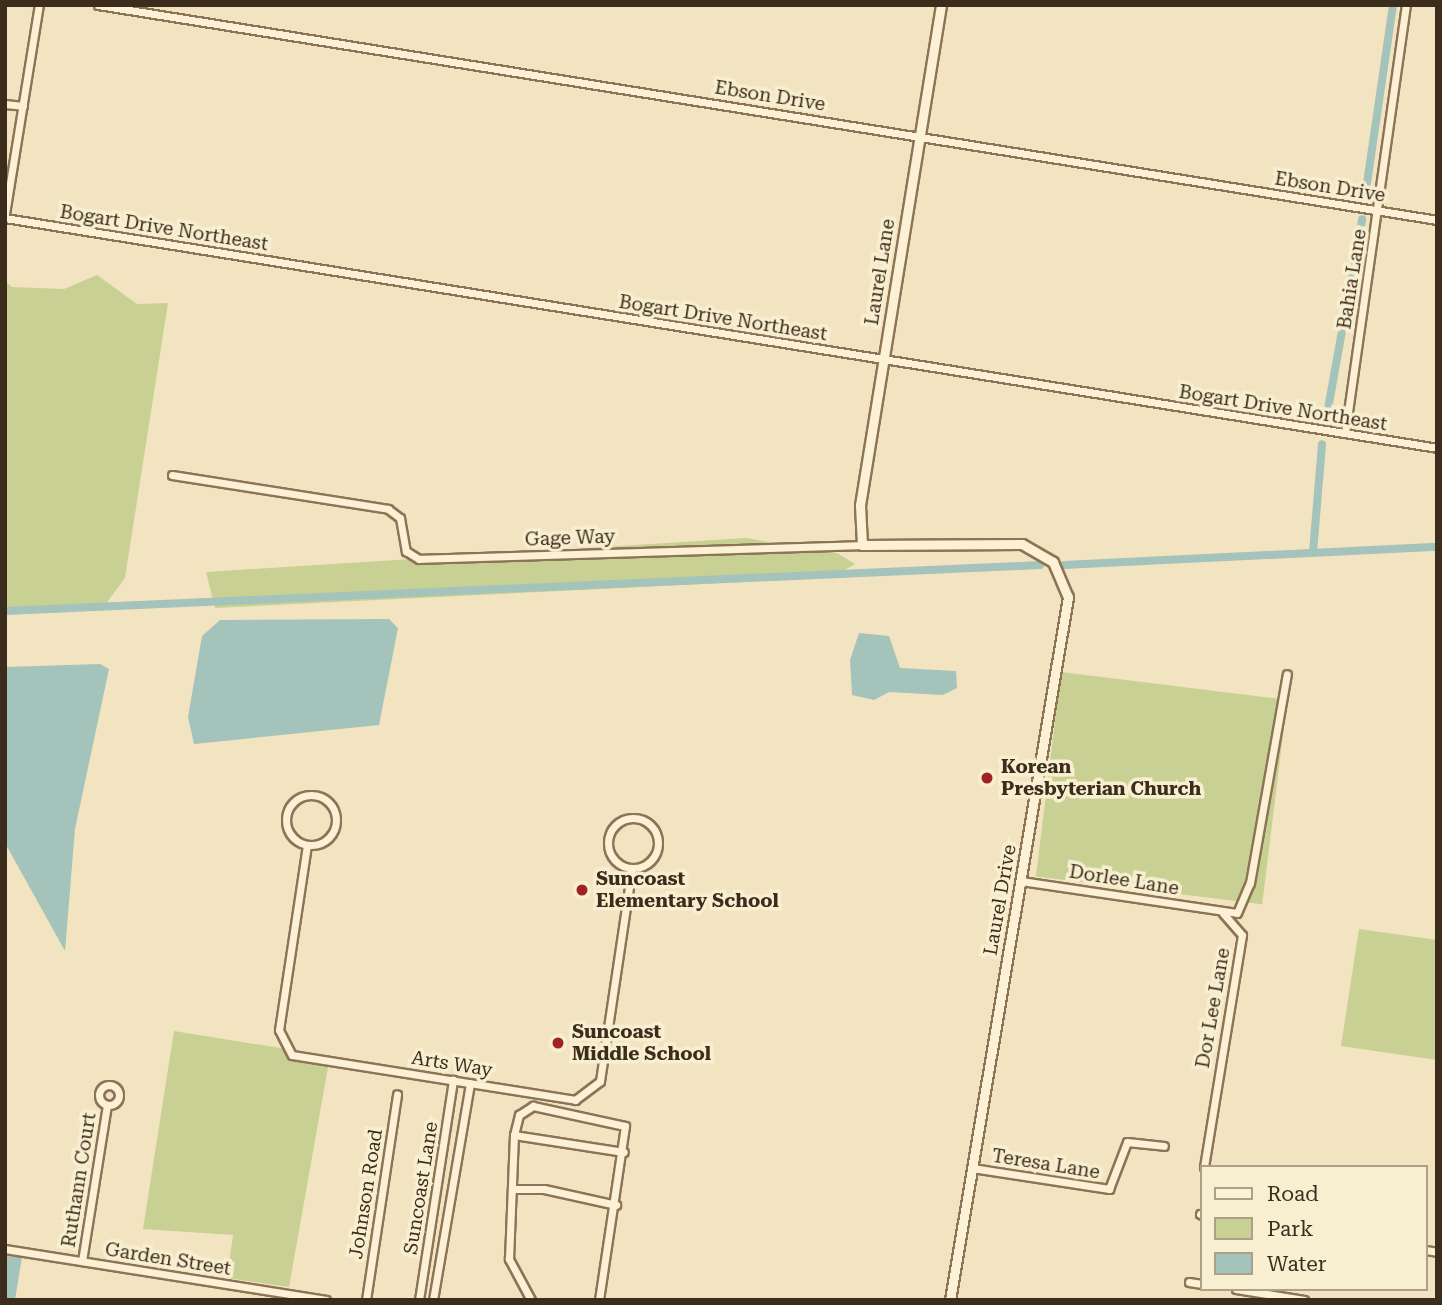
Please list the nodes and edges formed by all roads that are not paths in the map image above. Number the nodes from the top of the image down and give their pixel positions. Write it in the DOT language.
graph roads {
  1 [pos="38,5"];
  2 [pos="98,5"];
  3 [pos="941,5"];
  4 [pos="1406,5"];
  5 [pos="5,104"];
  6 [pos="23,106"];
  7 [pos="921,135"];
  8 [pos="1378,211"];
  9 [pos="5,216"];
  10 [pos="1437,220"];
  11 [pos="884,360"];
  12 [pos="1345,433"];
  13 [pos="1437,448"];
  14 [pos="172,474"];
  15 [pos="1004,542"];
  16 [pos="862,545"];
  17 [pos="1287,674"];
  18 [pos="307,845"];
  19 [pos="632,868"];
  20 [pos="1021,881"];
  21 [pos="1223,913"];
  22 [pos="453,1080"];
  23 [pos="470,1083"];
  24 [pos="397,1094"];
  25 [pos="107,1105"];
  26 [pos="514,1135"];
  27 [pos="1164,1146"];
  28 [pos="624,1152"];
  29 [pos="1204,1165"];
  30 [pos="972,1168"];
  31 [pos="514,1189"];
  32 [pos="616,1205"];
  33 [pos="5,1249"];
  34 [pos="82,1261"];
  35 [pos="1189,1282"];
  36 [pos="1200,1284"];
  37 [pos="262,1290"];
  38 [pos="1254,1291"];
  39 [pos="1287,1295"];
  40 [pos="261,1300"];
  41 [pos="326,1300"];
  42 [pos="366,1300"];
  43 [pos="419,1300"];
  44 [pos="433,1300"];
  45 [pos="531,1300"];
  46 [pos="599,1300"];
  47 [pos="950,1300"];
  48 [pos="1304,1300"];
  1 -- 6 [label="street"];
  2 -- 7 [label="street, Ebson Drive"];
  3 -- 7 [label="street, Laurel Lane"];
  4 -- 8 [label="street, Bahia Lane"];
  5 -- 6 [label="street"];
  6 -- 9 [label="street"];
  7 -- 8 [label="street, Ebson Drive"];
  7 -- 11 [label="street, Laurel Lane"];
  8 -- 10 [label="street, Ebson Drive"];
  8 -- 12 [label="street, Bahia Lane"];
  9 -- 11 [label="street, Bogart Drive Northeast"];
  11 -- 12 [label="street, Bogart Drive Northeast"];
  11 -- 16 [label="street, Laurel Lane"];
  12 -- 13 [label="street, Bogart Drive Northeast"];
  14 -- 16 [label="street, Gage Way"];
  15 -- 16 [label="street, Gage Way"];
  15 -- 20 [label="street, Laurel Drive"];
  17 -- 21 [label="street"];
  18 -- 18 [label="street"];
  18 -- 22 [label="street, Arts Way"];
  19 -- 19 [label="street"];
  19 -- 23 [label="street, Arts Way"];
  20 -- 21 [label="street, Dorlee Lane"];
  20 -- 30 [label="street, Laurel Drive"];
  21 -- 29 [label="street, Dor Lee Lane"];
  22 -- 23 [label="street, Arts Way"];
  22 -- 43 [label="street, Suncoast Lane"];
  23 -- 44 [label="street, Suncoast Lane"];
  24 -- 42 [label="street, Johnson Road"];
  25 -- 34 [label="street, Ruthann Court"];
  26 -- 28 [label="street"];
  26 -- 28 [label="street"];
  26 -- 31 [label="street"];
  27 -- 30 [label="street, Teresa Lane"];
  28 -- 32 [label="street"];
  30 -- 47 [label="street, Laurel Drive"];
  31 -- 32 [label="street"];
  31 -- 45 [label="street"];
  32 -- 46 [label="street"];
  33 -- 34 [label="street, Garden Street"];
  34 -- 37 [label="street, Garden Street"];
  35 -- 36 [label="street"];
  37 -- 40 [label="street"];
  37 -- 41 [label="street, Garden Street"];
  38 -- 39 [label="street"];
  39 -- 48 [label="street"];
}
